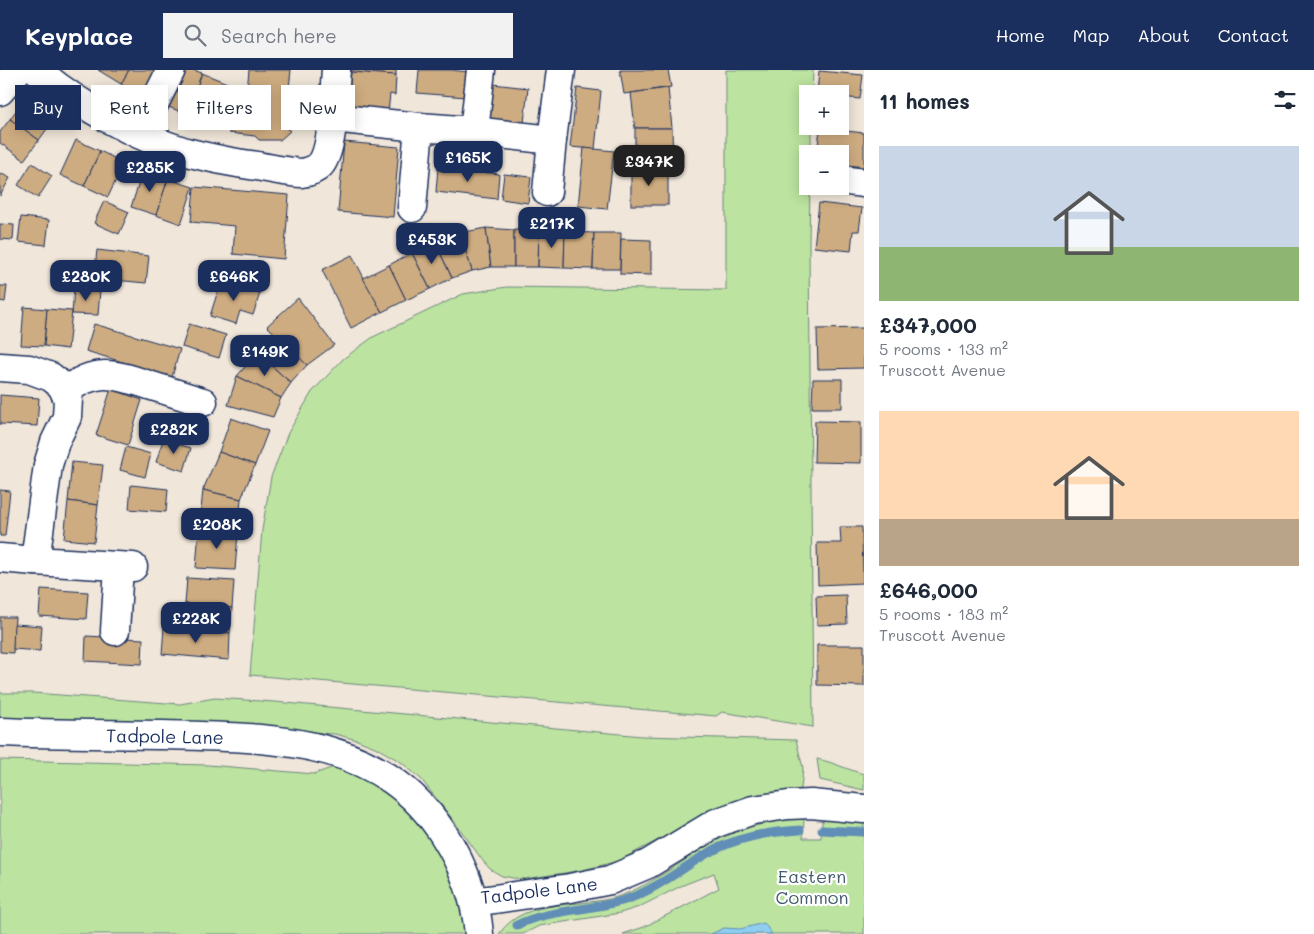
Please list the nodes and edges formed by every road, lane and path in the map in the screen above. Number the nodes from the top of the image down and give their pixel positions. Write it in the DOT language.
graph roads {
  1 [pos="18,70"];
  2 [pos="37,70"];
  3 [pos="171,70"];
  4 [pos="336,70"];
  5 [pos="481,70"];
  6 [pos="560,70"];
  7 [pos="335,85"];
  8 [pos="0,91"];
  9 [pos="355,120"];
  10 [pos="419,127"];
  11 [pos="331,130"];
  12 [pos="474,131"];
  13 [pos="139,134"];
  14 [pos="552,140"];
  15 [pos="849,181"];
  16 [pos="864,183"];
  17 [pos="547,192"];
  18 [pos="412,208"];
  19 [pos="0,367"];
  20 [pos="65,392"];
  21 [pos="203,402"];
  22 [pos="0,558"];
  23 [pos="35,561"];
  24 [pos="115,631"];
  25 [pos="0,732"];
  26 [pos="864,809"];
  27 [pos="474,902"];
  28 [pos="479,934"];
  1 -- 8 [label="street"];
  2 -- 13 [label="street"];
  3 -- 13 [label="street"];
  4 -- 7 [label="street"];
  5 -- 12 [label="street"];
  6 -- 14 [label="street"];
  9 -- 10 [label="street"];
  10 -- 12 [label="street"];
  10 -- 18 [label="street"];
  11 -- 13 [label="street"];
  12 -- 14 [label="street"];
  14 -- 17 [label="street"];
  15 -- 16 [label="street"];
  19 -- 20 [label="street"];
  20 -- 21 [label="street"];
  20 -- 23 [label="street"];
  22 -- 23 [label="street"];
  23 -- 24 [label="street"];
  25 -- 27 [label="street, Tadpole Lane"];
  26 -- 27 [label="street, Tadpole Lane"];
  27 -- 28 [label="street"];
}
